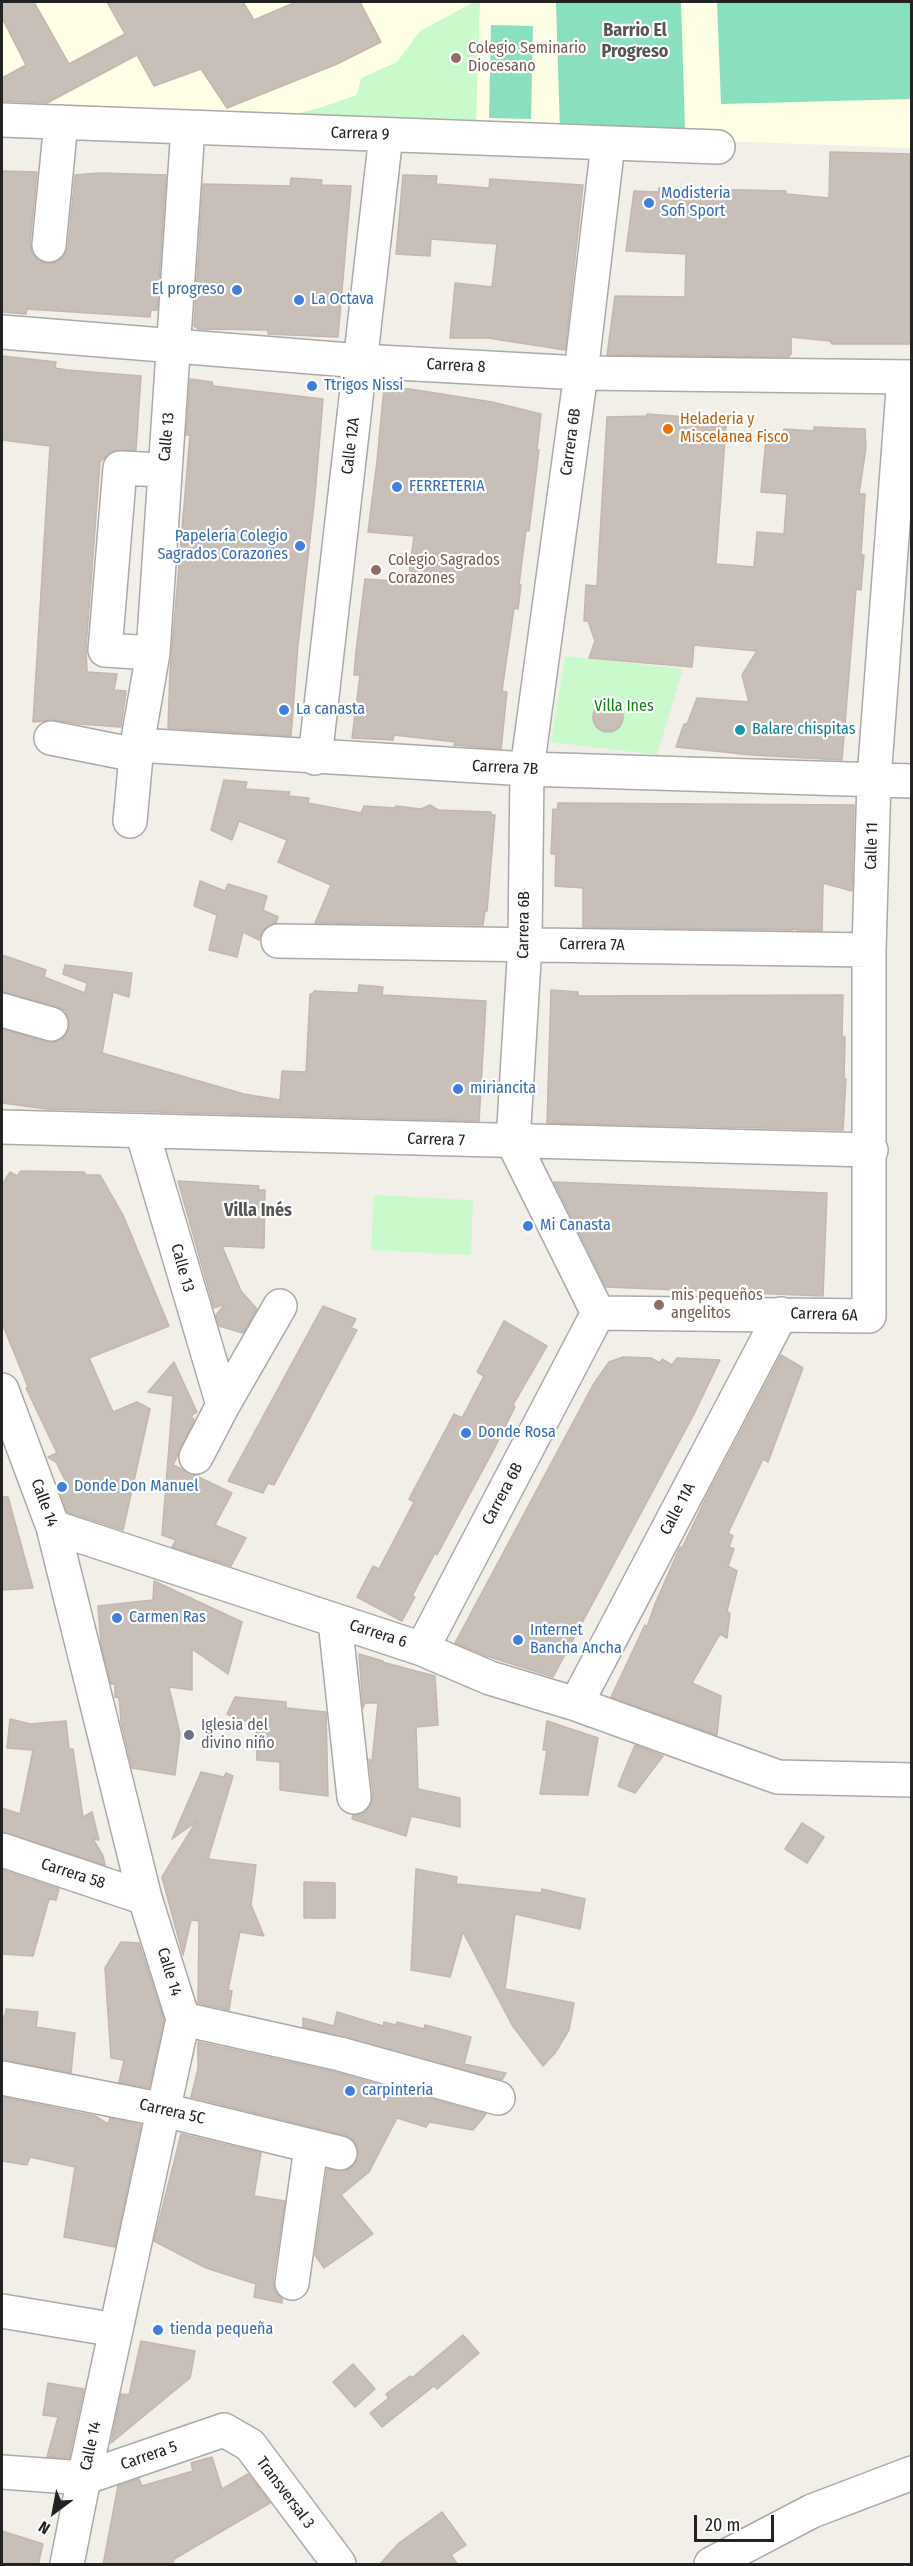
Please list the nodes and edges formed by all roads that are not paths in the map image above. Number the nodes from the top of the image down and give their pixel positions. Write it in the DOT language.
graph roads {
  1 [pos="2,120"];
  2 [pos="61,122"];
  3 [pos="188,127"];
  4 [pos="386,135"];
  5 [pos="608,144"];
  6 [pos="718,147"];
  7 [pos="49,245"];
  8 [pos="2,332"];
  9 [pos="174,346"];
  10 [pos="361,361"];
  11 [pos="581,373"];
  12 [pos="908,377"];
  13 [pos="164,470"];
  14 [pos="153,653"];
  15 [pos="51,738"];
  16 [pos="137,750"];
  17 [pos="315,758"];
  18 [pos="527,769"];
  19 [pos="874,779"];
  20 [pos="912,781"];
  21 [pos="130,821"];
  22 [pos="278,941"];
  23 [pos="525,944"];
  24 [pos="869,950"];
  25 [pos="2,1010"];
  26 [pos="51,1024"];
  27 [pos="2,1126"];
  28 [pos="142,1131"];
  29 [pos="513,1142"];
  30 [pos="871,1150"];
  31 [pos="280,1306"];
  32 [pos="598,1313"];
  33 [pos="780,1314"];
  34 [pos="869,1316"];
  35 [pos="2,1390"];
  36 [pos="223,1405"];
  37 [pos="196,1456"];
  38 [pos="53,1527"];
  39 [pos="335,1621"];
  40 [pos="422,1649"];
  41 [pos="576,1704"];
  42 [pos="912,1780"];
  43 [pos="354,1797"];
  44 [pos="2,1850"];
  45 [pos="145,1898"];
  46 [pos="183,2019"];
  47 [pos="2,2078"];
  48 [pos="498,2098"];
  49 [pos="164,2110"];
  50 [pos="292,2283"];
  51 [pos="2,2311"];
  52 [pos="116,2330"];
  53 [pos="224,2430"];
  54 [pos="2,2472"];
  55 [pos="912,2473"];
  56 [pos="84,2478"];
  57 [pos="68,2565"];
  58 [pos="339,2565"];
  59 [pos="711,2565"];
  1 -- 2 [label="street, Carrera 9"];
  2 -- 3 [label="street, Carrera 9"];
  2 -- 7 [label="street"];
  3 -- 4 [label="street, Carrera 9"];
  3 -- 9 [label="street, Calle 13"];
  4 -- 5 [label="street, Carrera 9"];
  4 -- 10 [label="street, Calle 12A"];
  5 -- 6 [label="street, Carrera 9"];
  5 -- 11 [label="street, Carrera 6B"];
  8 -- 9 [label="street, Carrera 8"];
  9 -- 10 [label="street, Carrera 8"];
  9 -- 13 [label="street, Calle 13"];
  10 -- 11 [label="street, Carrera 8"];
  10 -- 17 [label="street, Calle 12A"];
  11 -- 12 [label="street, Carrera 8"];
  11 -- 18 [label="street, Carrera 6B"];
  12 -- 19 [label="street, Calle 11"];
  13 -- 14 [label="street, Calle 13"];
  13 -- 14 [label="street"];
  14 -- 16 [label="street, Calle 13"];
  15 -- 16 [label="street, Carrera 7B"];
  16 -- 17 [label="street, Carrera 7B"];
  16 -- 21 [label="street, Calle 13"];
  17 -- 18 [label="street, Carrera 7B"];
  18 -- 19 [label="street, Carrera 7B"];
  18 -- 23 [label="street, Carrera 6B"];
  19 -- 20 [label="street"];
  19 -- 24 [label="street, Calle 11"];
  22 -- 23 [label="street, Carrera 7A"];
  23 -- 24 [label="street, Carrera 7A"];
  23 -- 29 [label="street, Carrera 6B"];
  24 -- 30 [label="street, Calle 11"];
  25 -- 26 [label="street"];
  27 -- 28 [label="street, Carrera 7"];
  28 -- 29 [label="street, Carrera 7"];
  28 -- 36 [label="street, Calle 13"];
  29 -- 30 [label="street, Carrera 7"];
  29 -- 32 [label="street, Carrera 6B"];
  30 -- 34 [label="street, Calle 11"];
  31 -- 36 [label="street"];
  32 -- 33 [label="street, Carrera 6A"];
  32 -- 40 [label="street, Carrera 6B"];
  33 -- 34 [label="street, Carrera 6A"];
  33 -- 41 [label="street, Calle 11A"];
  35 -- 38 [label="street, Calle 14"];
  36 -- 37 [label="street"];
  38 -- 39 [label="street, Carrera 6"];
  38 -- 45 [label="street, Calle 14"];
  39 -- 40 [label="street, Carrera 6"];
  39 -- 43 [label="street"];
  40 -- 41 [label="street, Carrera 6"];
  41 -- 42 [label="street, Carrera 6"];
  44 -- 45 [label="street, Carrera 58"];
  45 -- 46 [label="street, Calle 14"];
  46 -- 48 [label="street"];
  46 -- 49 [label="street, Calle 14"];
  47 -- 49 [label="street, Carrera 5C"];
  49 -- 50 [label="street, Carrera 5C"];
  49 -- 52 [label="street, Calle 14"];
  51 -- 52 [label="street"];
  52 -- 56 [label="street, Calle 14"];
  53 -- 56 [label="street, Carrera 5"];
  53 -- 58 [label="street, Transversal 3"];
  54 -- 56 [label="street, Carrera 5"];
  55 -- 59 [label="street"];
  56 -- 57 [label="street, Calle 14"];
}
